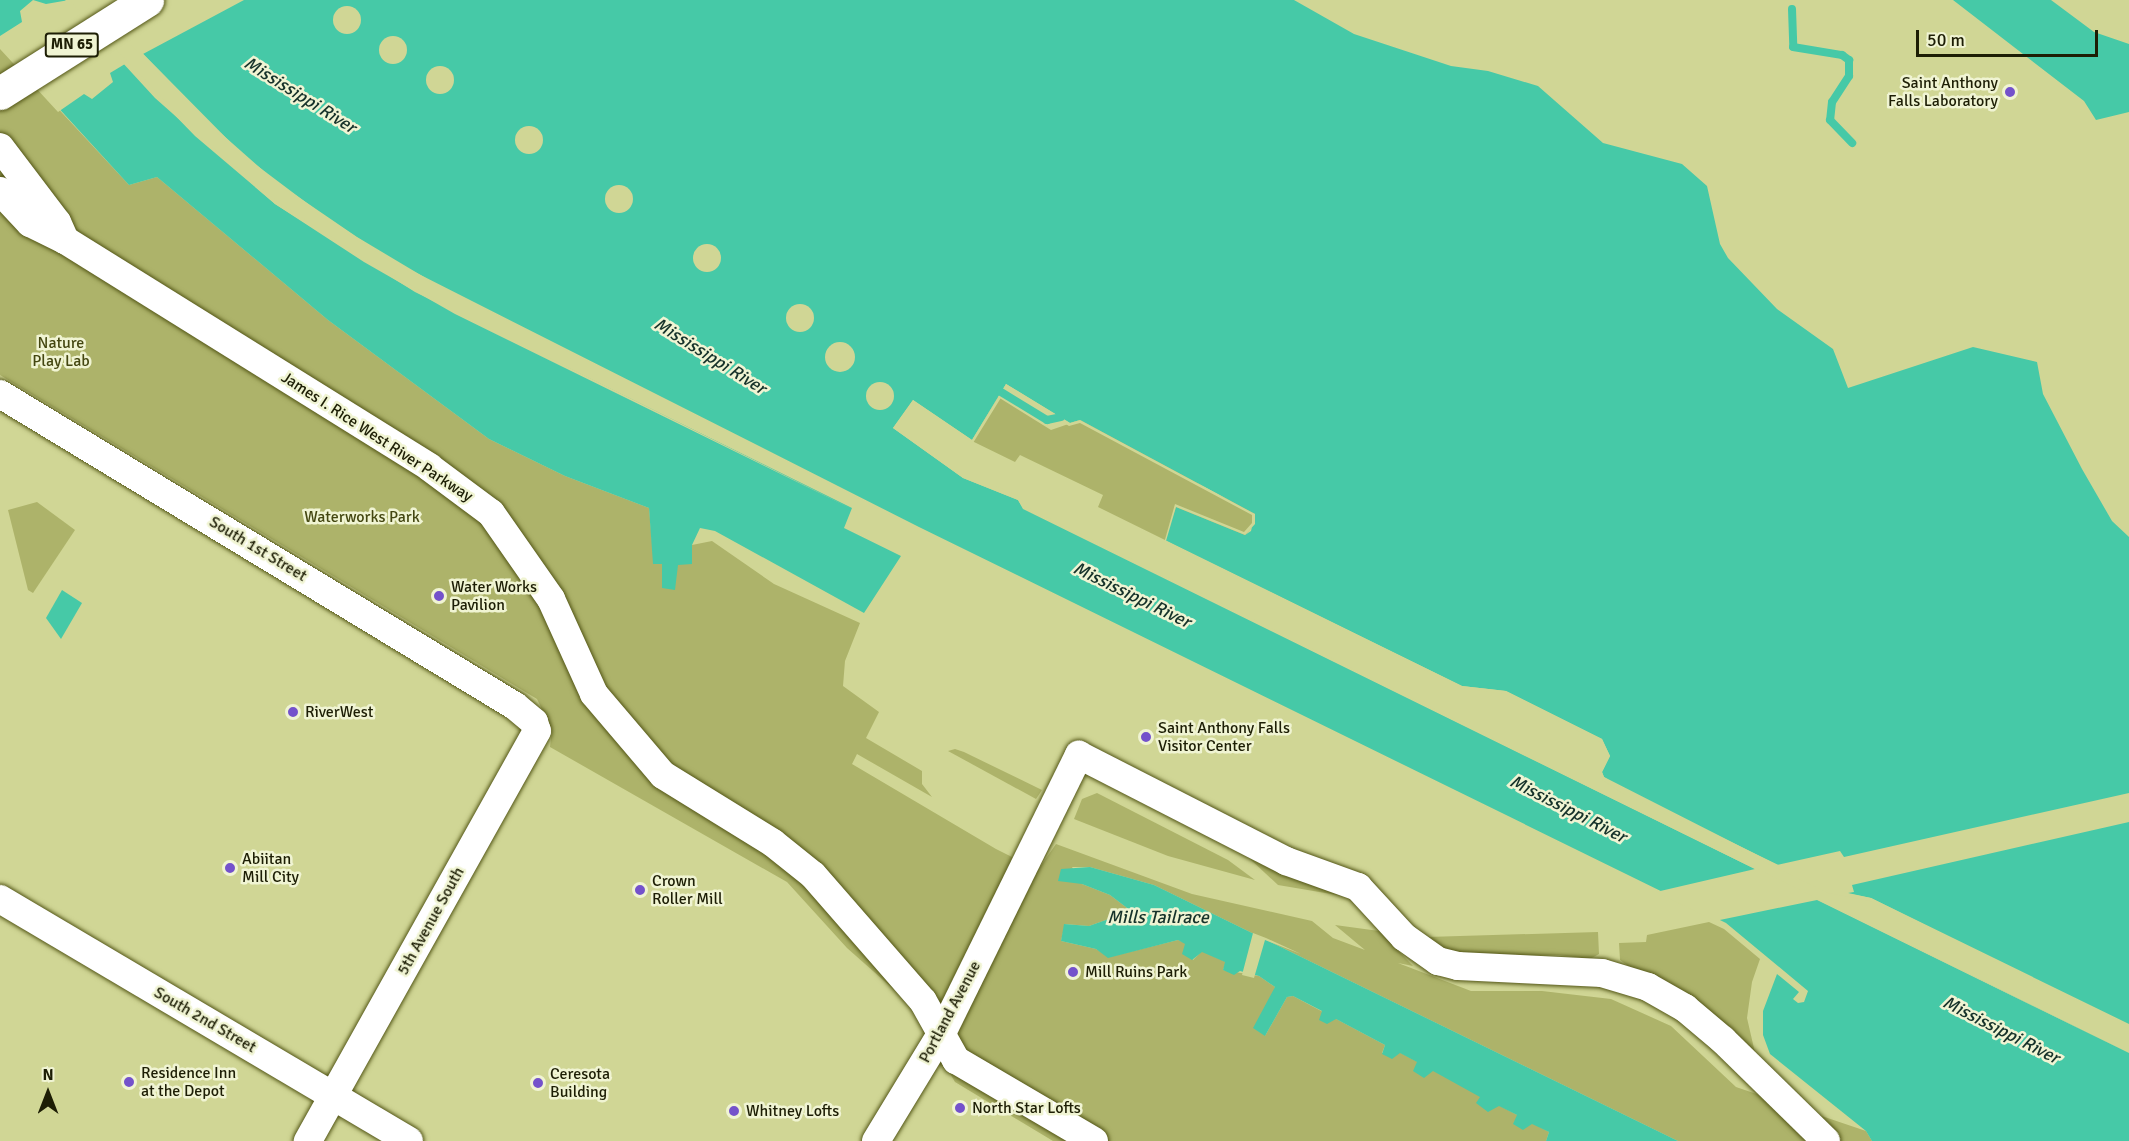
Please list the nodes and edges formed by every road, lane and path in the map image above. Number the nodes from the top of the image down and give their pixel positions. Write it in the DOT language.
graph roads {
  1 [pos="147,0"];
  2 [pos="0,93"];
  3 [pos="0,147"];
  4 [pos="0,191"];
  5 [pos="65,240"];
  6 [pos="0,394"];
  7 [pos="515,705"];
  8 [pos="0,899"];
  9 [pos="943,1031"];
  10 [pos="333,1097"];
  11 [pos="308,1141"];
  12 [pos="409,1141"];
  13 [pos="876,1141"];
  14 [pos="1094,1141"];
  15 [pos="1826,1141"];
  1 -- 2 [label="main road, MN 65"];
  3 -- 5 [label="street, James I. Rice West River Parkway"];
  4 -- 5 [label="street, James I. Rice West River Parkway"];
  5 -- 9 [label="street, James I. Rice West River Parkway"];
  6 -- 7 [label="street, South 1st Street"];
  7 -- 10 [label="street, 5th Avenue South"];
  8 -- 10 [label="street, South 2nd Street"];
  9 -- 13 [label="street, Portland Avenue"];
  9 -- 14 [label="street, James I. Rice West River Parkway"];
  9 -- 15 [label="street, Portland Avenue"];
  10 -- 11 [label="street, 5th Avenue South"];
  10 -- 12 [label="street, South 2nd Street"];
}
